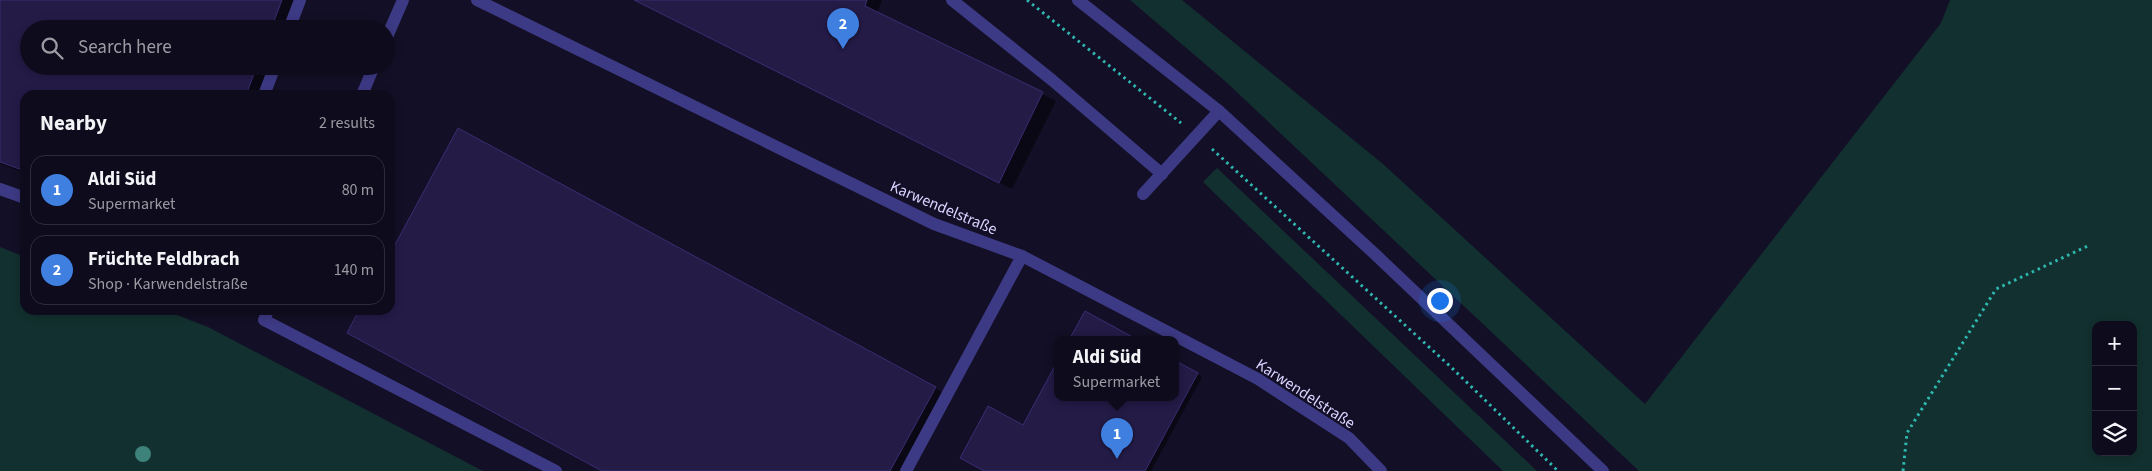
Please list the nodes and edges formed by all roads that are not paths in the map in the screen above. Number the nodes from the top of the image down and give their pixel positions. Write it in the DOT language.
graph roads {
  1 [pos="300,0"];
  2 [pos="403,0"];
  3 [pos="477,0"];
  4 [pos="952,0"];
  5 [pos="1078,0"];
  6 [pos="292,20"];
  7 [pos="394,20"];
  8 [pos="272,75"];
  9 [pos="370,75"];
  10 [pos="266,90"];
  11 [pos="364,90"];
  12 [pos="1219,111"];
  13 [pos="1162,174"];
  14 [pos="0,189"];
  15 [pos="1143,194"];
  16 [pos="20,196"];
  17 [pos="1022,256"];
  18 [pos="266,315"];
  19 [pos="1175,336"];
  20 [pos="1179,338"];
  21 [pos="556,471"];
  22 [pos="906,471"];
  23 [pos="1381,471"];
  24 [pos="1602,471"];
  1 -- 6 [label="street"];
  2 -- 7 [label="street"];
  3 -- 17 [label="street, Karwendelstraße"];
  4 -- 13 [label="street"];
  5 -- 12 [label="street"];
  8 -- 10 [label="street"];
  9 -- 11 [label="street"];
  12 -- 13 [label="street"];
  12 -- 24 [label="street"];
  13 -- 15 [label="street"];
  14 -- 16 [label="street"];
  17 -- 19 [label="street, Karwendelstraße"];
  17 -- 22 [label="street"];
  18 -- 21 [label="street"];
  20 -- 23 [label="street, Karwendelstraße"];
}
